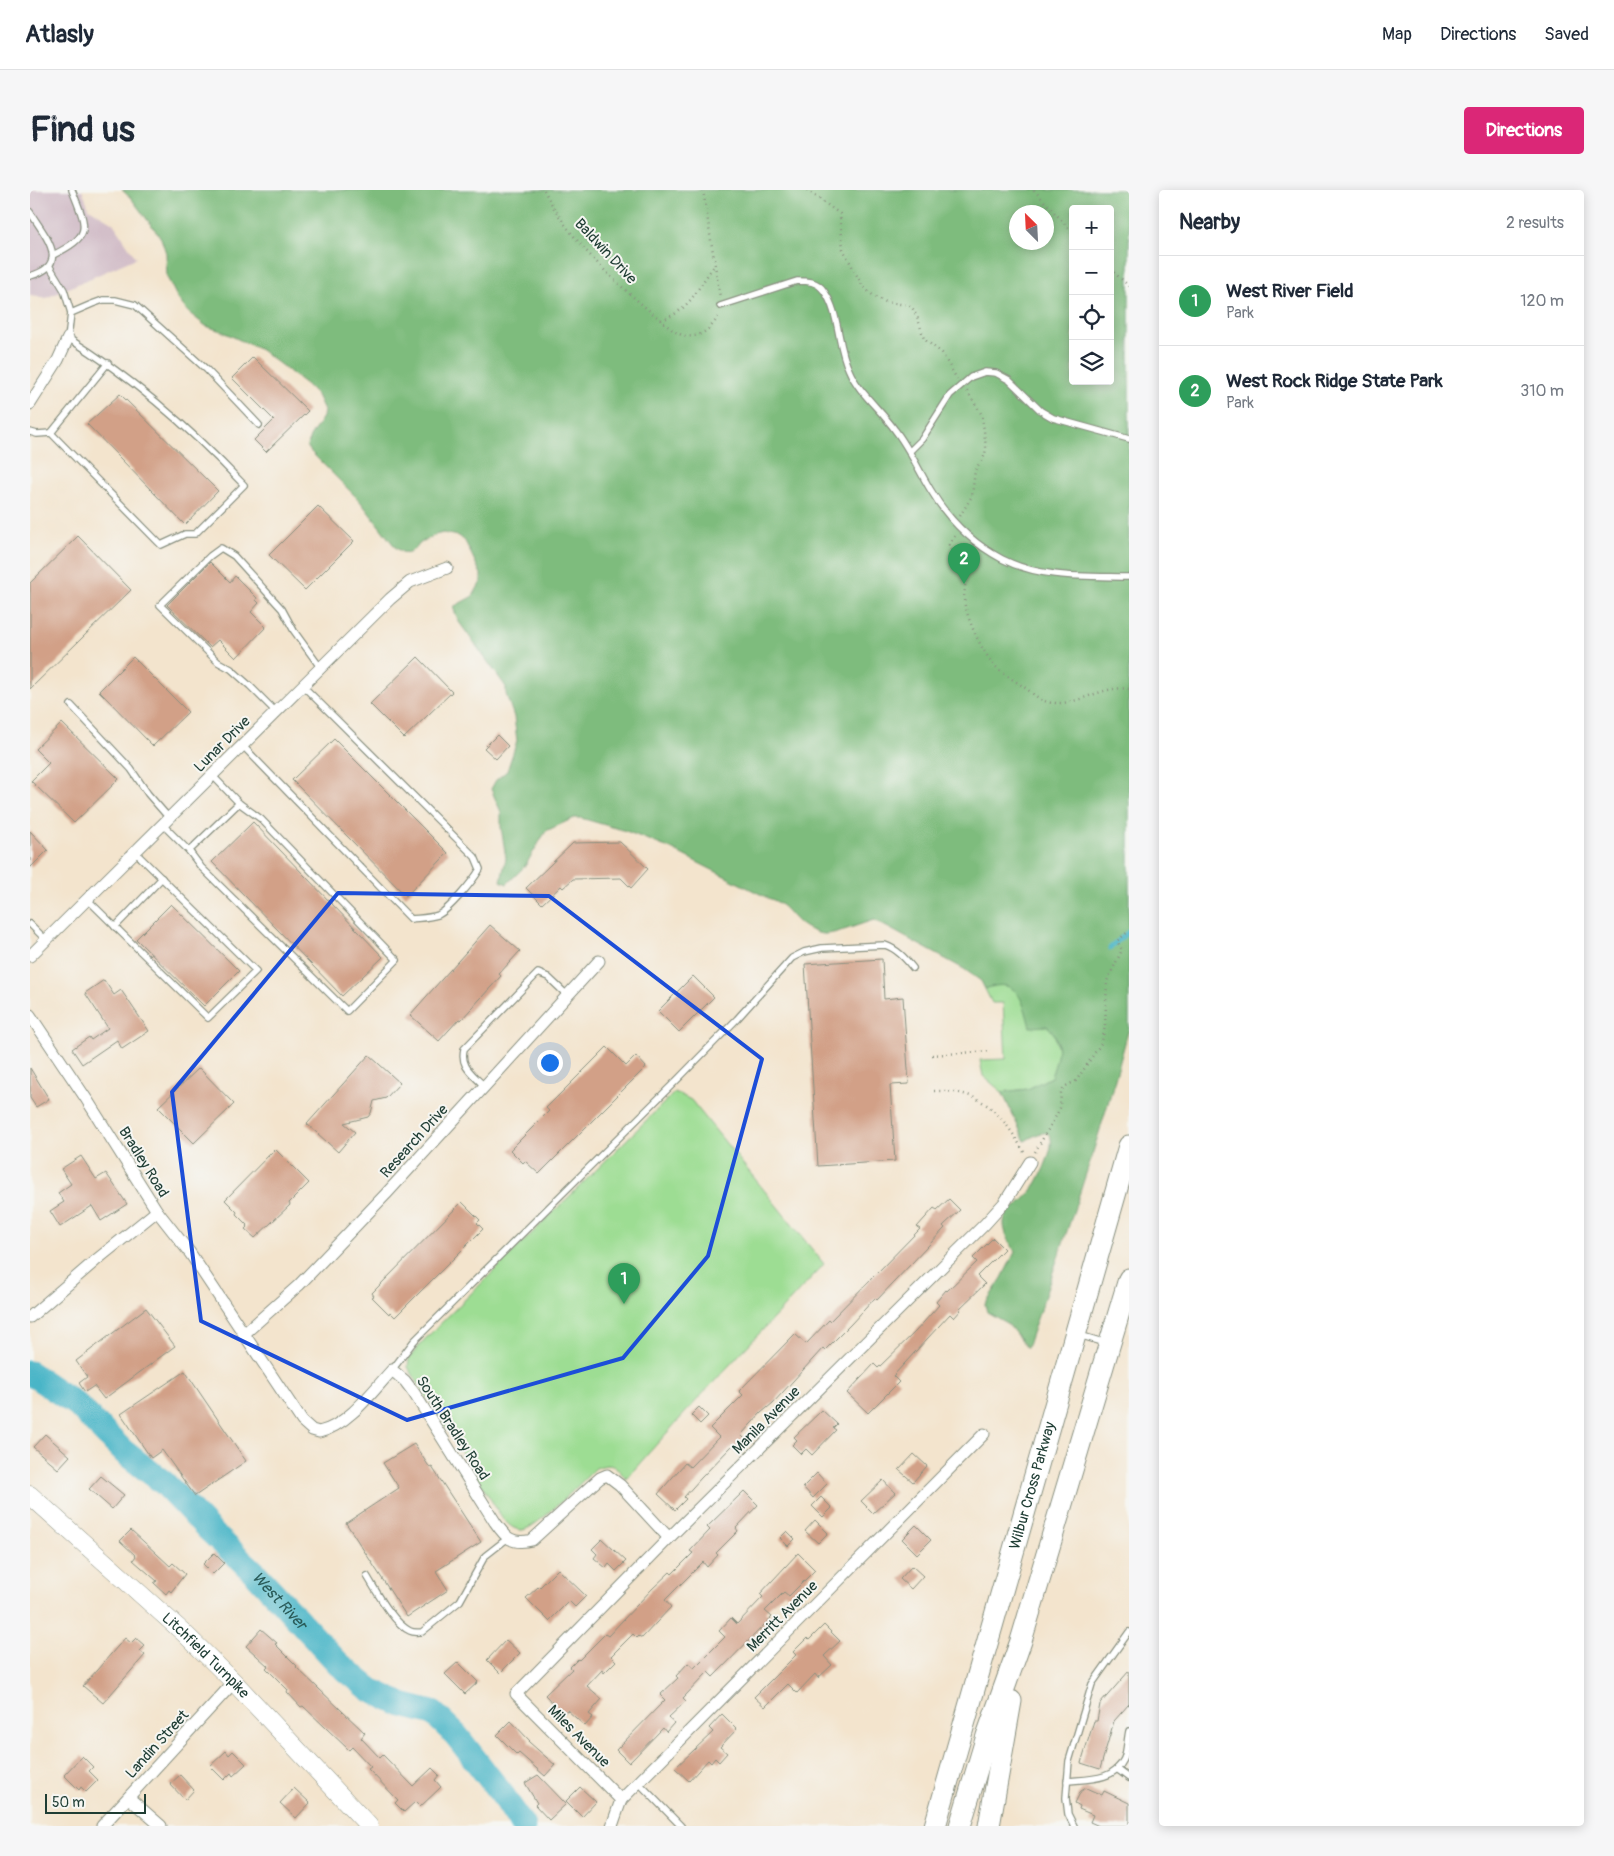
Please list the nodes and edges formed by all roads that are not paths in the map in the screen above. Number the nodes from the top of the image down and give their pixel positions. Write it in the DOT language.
graph roads {
  1 [pos="72,190"];
  2 [pos="30,212"];
  3 [pos="53,255"];
  4 [pos="50,266"];
  5 [pos="30,276"];
  6 [pos="720,306"];
  7 [pos="71,313"];
  8 [pos="68,338"];
  9 [pos="108,363"];
  10 [pos="30,404"];
  11 [pos="259,425"];
  12 [pos="30,432"];
  13 [pos="51,433"];
  14 [pos="1129,439"];
  15 [pos="910,451"];
  16 [pos="446,568"];
  17 [pos="1129,577"];
  18 [pos="320,667"];
  19 [pos="302,685"];
  20 [pos="71,705"];
  21 [pos="275,711"];
  22 [pos="242,745"];
  23 [pos="212,775"];
  24 [pos="239,803"];
  25 [pos="166,821"];
  26 [pos="189,851"];
  27 [pos="135,852"];
  28 [pos="162,878"];
  29 [pos="87,899"];
  30 [pos="30,924"];
  31 [pos="115,927"];
  32 [pos="46,940"];
  33 [pos="30,956"];
  34 [pos="599,960"];
  35 [pos="913,968"];
  36 [pos="567,995"];
  37 [pos="30,1016"];
  38 [pos="484,1086"];
  39 [pos="1129,1146"];
  40 [pos="1030,1162"];
  41 [pos="158,1212"];
  42 [pos="1129,1279"];
  43 [pos="30,1317"];
  44 [pos="1075,1333"];
  45 [pos="244,1334"];
  46 [pos="1109,1344"];
  47 [pos="392,1370"];
  48 [pos="984,1434"];
  49 [pos="30,1495"];
  50 [pos="508,1538"];
  51 [pos="669,1538"];
  52 [pos="367,1576"];
  53 [pos="1129,1632"];
  54 [pos="1021,1641"];
  55 [pos="234,1682"];
  56 [pos="516,1694"];
  57 [pos="1129,1732"];
  58 [pos="1116,1769"];
  59 [pos="1129,1778"];
  60 [pos="1068,1781"];
  61 [pos="638,1782"];
  62 [pos="129,1798"];
  63 [pos="621,1800"];
  64 [pos="102,1826"];
  65 [pos="160,1826"];
  66 [pos="369,1826"];
  67 [pos="612,1826"];
  68 [pos="681,1826"];
  69 [pos="934,1826"];
  70 [pos="960,1826"];
  71 [pos="989,1826"];
  72 [pos="1074,1826"];
  1 -- 3 [label="lane"];
  2 -- 3 [label="lane"];
  3 -- 4 [label="lane"];
  4 -- 5 [label="lane"];
  4 -- 7 [label="lane"];
  6 -- 15 [label="lane"];
  7 -- 8 [label="lane"];
  7 -- 11 [label="lane"];
  8 -- 9 [label="lane"];
  8 -- 10 [label="street"];
  9 -- 13 [label="lane"];
  9 -- 13 [label="lane"];
  12 -- 13 [label="lane"];
  14 -- 15 [label="lane"];
  15 -- 17 [label="lane"];
  16 -- 18 [label="street, Lunar Drive"];
  18 -- 19 [label="street, Lunar Drive"];
  18 -- 21 [label="lane"];
  19 -- 21 [label="street, Lunar Drive"];
  19 -- 22 [label="lane"];
  20 -- 25 [label="lane"];
  21 -- 22 [label="street, Lunar Drive"];
  22 -- 23 [label="street, Lunar Drive"];
  23 -- 24 [label="lane"];
  23 -- 25 [label="street, Lunar Drive"];
  24 -- 26 [label="lane"];
  24 -- 26 [label="lane"];
  25 -- 26 [label="lane"];
  25 -- 27 [label="street, Lunar Drive"];
  27 -- 28 [label="lane"];
  27 -- 29 [label="street, Lunar Drive"];
  28 -- 31 [label="lane"];
  28 -- 31 [label="lane"];
  29 -- 31 [label="lane"];
  29 -- 32 [label="street, Lunar Drive"];
  30 -- 32 [label="lane"];
  32 -- 33 [label="street, Lunar Drive"];
  34 -- 36 [label="street, Research Drive"];
  35 -- 47 [label="lane"];
  36 -- 38 [label="street, Research Drive"];
  36 -- 38 [label="lane"];
  37 -- 41 [label="street, Bradley Road"];
  38 -- 45 [label="street, Research Drive"];
  39 -- 44 [label="highway, Wilbur Cross Parkway"];
  40 -- 51 [label="street, Manila Avenue"];
  41 -- 43 [label="street, Bradley Road"];
  41 -- 45 [label="street"];
  42 -- 46 [label="highway"];
  44 -- 46 [label="lane"];
  44 -- 69 [label="highway, Wilbur Cross Parkway"];
  45 -- 47 [label="street"];
  46 -- 54 [label="highway"];
  47 -- 50 [label="street, South Bradley Road"];
  48 -- 61 [label="street, Merritt Avenue"];
  49 -- 55 [label="main road, Litchfield Turnpike"];
  50 -- 51 [label="street"];
  50 -- 52 [label="lane"];
  51 -- 56 [label="street, Manila Avenue"];
  53 -- 60 [label="lane"];
  54 -- 70 [label="highway"];
  54 -- 71 [label="highway"];
  55 -- 62 [label="street, Landin Street"];
  55 -- 66 [label="main road, Litchfield Turnpike"];
  56 -- 63 [label="street, Miles Avenue"];
  57 -- 58 [label="lane"];
  58 -- 59 [label="lane"];
  58 -- 60 [label="lane"];
  60 -- 72 [label="lane"];
  61 -- 63 [label="street, Merritt Avenue"];
  61 -- 68 [label="lane"];
  62 -- 64 [label="street, Landin Street"];
  62 -- 65 [label="street"];
  63 -- 67 [label="street, Merritt Avenue"];
}
